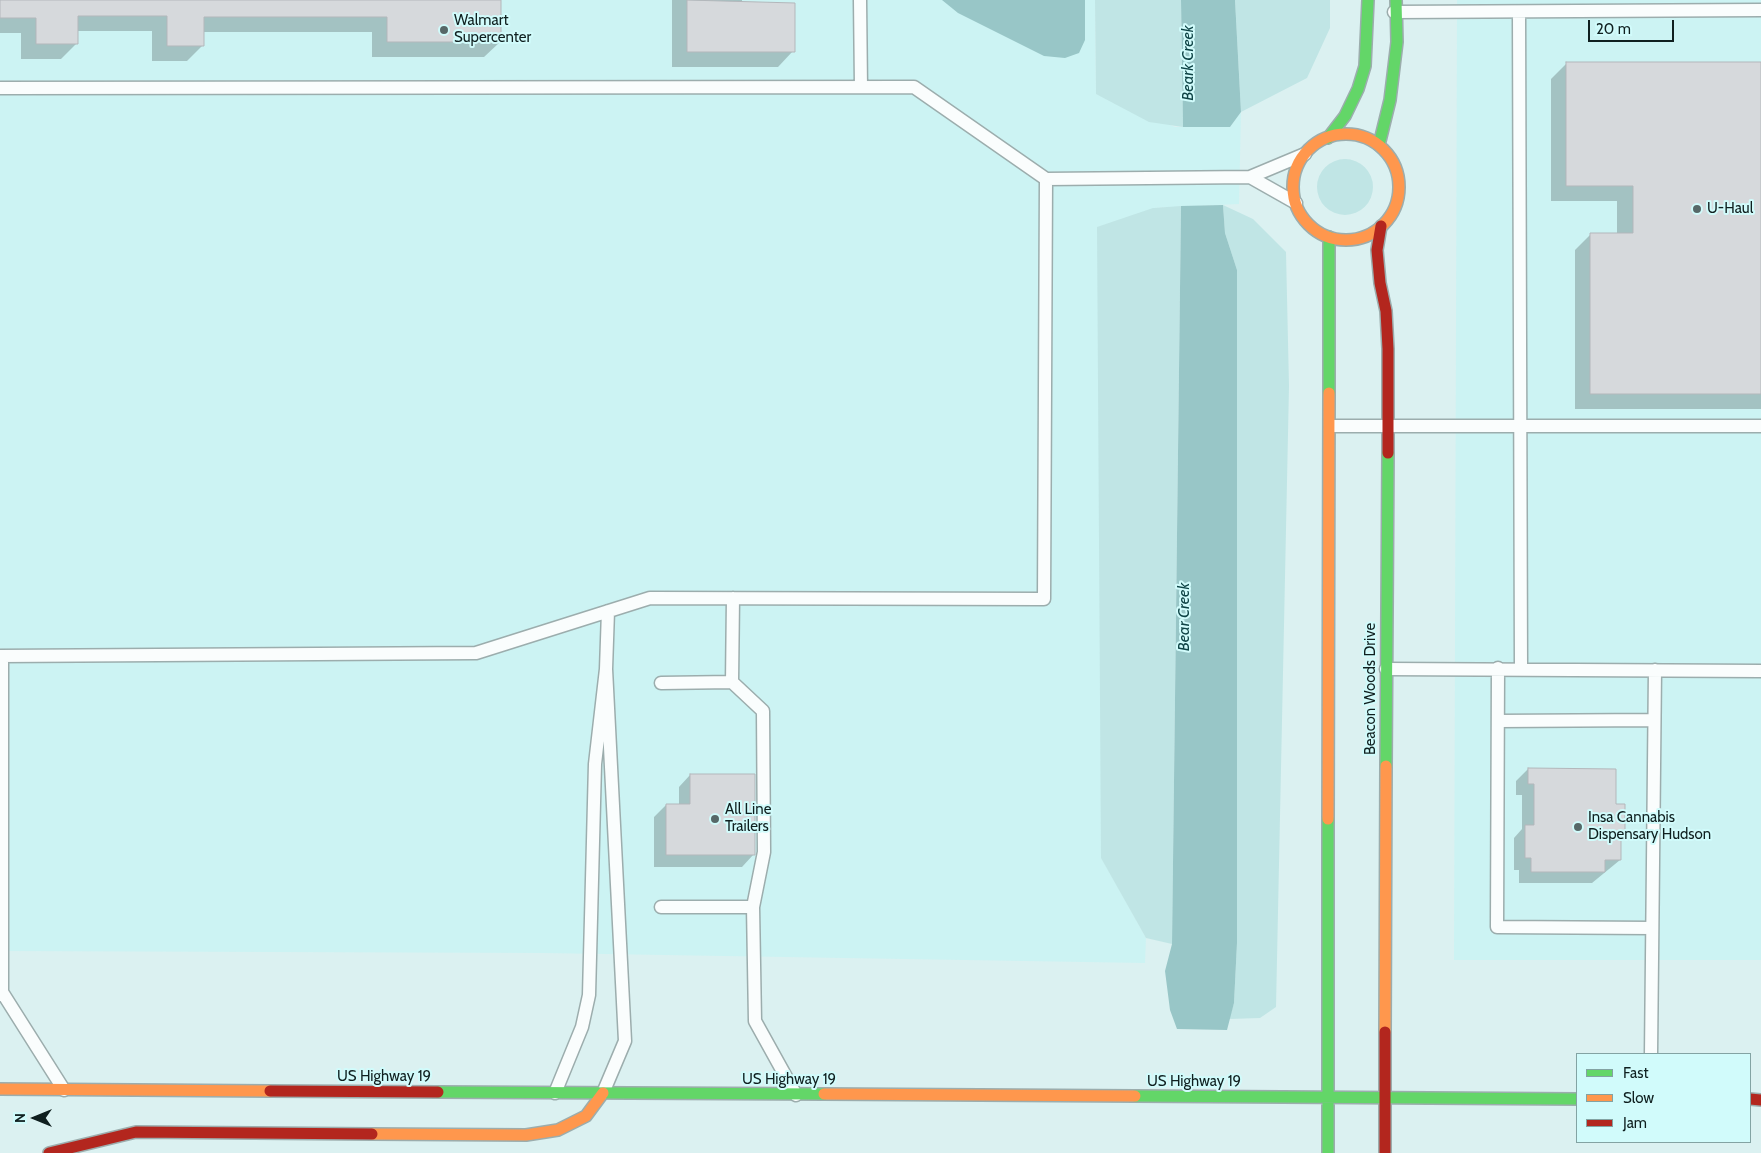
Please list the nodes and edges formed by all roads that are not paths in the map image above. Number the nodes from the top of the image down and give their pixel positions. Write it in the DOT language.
graph roads {
  1 [pos="860,0"];
  2 [pos="1368,6"];
  3 [pos="1396,6"];
  4 [pos="1761,10"];
  5 [pos="1519,12"];
  6 [pos="861,87"];
  7 [pos="0,88"];
  8 [pos="1328,138"];
  9 [pos="1379,145"];
  10 [pos="1305,154"];
  11 [pos="1250,177"];
  12 [pos="1046,179"];
  13 [pos="1296,203"];
  14 [pos="1381,226"];
  15 [pos="1329,237"];
  16 [pos="1330,426"];
  17 [pos="1388,426"];
  18 [pos="1520,426"];
  19 [pos="1761,426"];
  20 [pos="733,598"];
  21 [pos="608,611"];
  22 [pos="1,656"];
  23 [pos="1498,668"];
  24 [pos="1521,668"];
  25 [pos="606,669"];
  26 [pos="1386,669"];
  27 [pos="1655,670"];
  28 [pos="1761,671"];
  29 [pos="732,682"];
  30 [pos="661,683"];
  31 [pos="1654,720"];
  32 [pos="1498,721"];
  33 [pos="1,760"];
  34 [pos="661,907"];
  35 [pos="753,907"];
  36 [pos="1652,928"];
  37 [pos="1,993"];
  38 [pos="1651,1053"];
  39 [pos="0,1089"];
  40 [pos="64,1090"];
  41 [pos="555,1093"];
  42 [pos="603,1093"];
  43 [pos="796,1095"];
  44 [pos="1328,1098"];
  45 [pos="1386,1098"];
  46 [pos="1576,1099"];
  47 [pos="49,1153"];
  48 [pos="1328,1153"];
  49 [pos="1385,1153"];
  1 -- 6 [label="lane"];
  2 -- 3 [label="lane"];
  2 -- 8 [label="main road, Beacon Woods Drive"];
  3 -- 5 [label="lane"];
  3 -- 9 [label="main road"];
  4 -- 5 [label="lane"];
  5 -- 18 [label="lane"];
  6 -- 7 [label="lane"];
  6 -- 12 [label="lane"];
  8 -- 9 [label="main road, Beacon Woods Drive"];
  8 -- 10 [label="main road, Beacon Woods Drive"];
  9 -- 14 [label="main road, Beacon Woods Drive"];
  10 -- 11 [label="lane"];
  10 -- 13 [label="main road"];
  11 -- 12 [label="lane"];
  11 -- 13 [label="lane"];
  12 -- 20 [label="lane"];
  13 -- 15 [label="main road, Beacon Woods Drive"];
  14 -- 15 [label="main road, Beacon Woods Drive"];
  14 -- 17 [label="main road, Beacon Woods Drive"];
  15 -- 16 [label="main road"];
  16 -- 17 [label="lane"];
  16 -- 44 [label="main road"];
  17 -- 18 [label="lane"];
  17 -- 26 [label="main road, Beacon Woods Drive"];
  18 -- 19 [label="lane"];
  18 -- 24 [label="lane"];
  20 -- 21 [label="lane"];
  20 -- 29 [label="lane"];
  21 -- 22 [label="lane"];
  21 -- 25 [label="lane"];
  22 -- 33 [label="lane"];
  23 -- 24 [label="lane"];
  23 -- 26 [label="lane"];
  23 -- 32 [label="lane"];
  24 -- 27 [label="lane"];
  25 -- 41 [label="lane"];
  25 -- 42 [label="lane"];
  26 -- 45 [label="main road, Beacon Woods Drive"];
  27 -- 28 [label="lane"];
  27 -- 31 [label="lane"];
  29 -- 30 [label="lane"];
  29 -- 35 [label="lane"];
  31 -- 32 [label="lane"];
  31 -- 36 [label="lane"];
  32 -- 36 [label="lane"];
  33 -- 37 [label="lane"];
  34 -- 35 [label="lane"];
  35 -- 43 [label="lane"];
  36 -- 38 [label="lane"];
  37 -- 40 [label="lane"];
  39 -- 40 [label="main road, US Highway 19"];
  40 -- 41 [label="main road, US Highway 19"];
  41 -- 42 [label="main road, US Highway 19"];
  42 -- 43 [label="main road, US Highway 19"];
  42 -- 47 [label="main road"];
  43 -- 44 [label="main road, US Highway 19"];
  44 -- 45 [label="main road, US Highway 19"];
  44 -- 48 [label="main road"];
  45 -- 46 [label="main road, US Highway 19"];
  45 -- 49 [label="main road, Beacon Woods Drive"];
}
